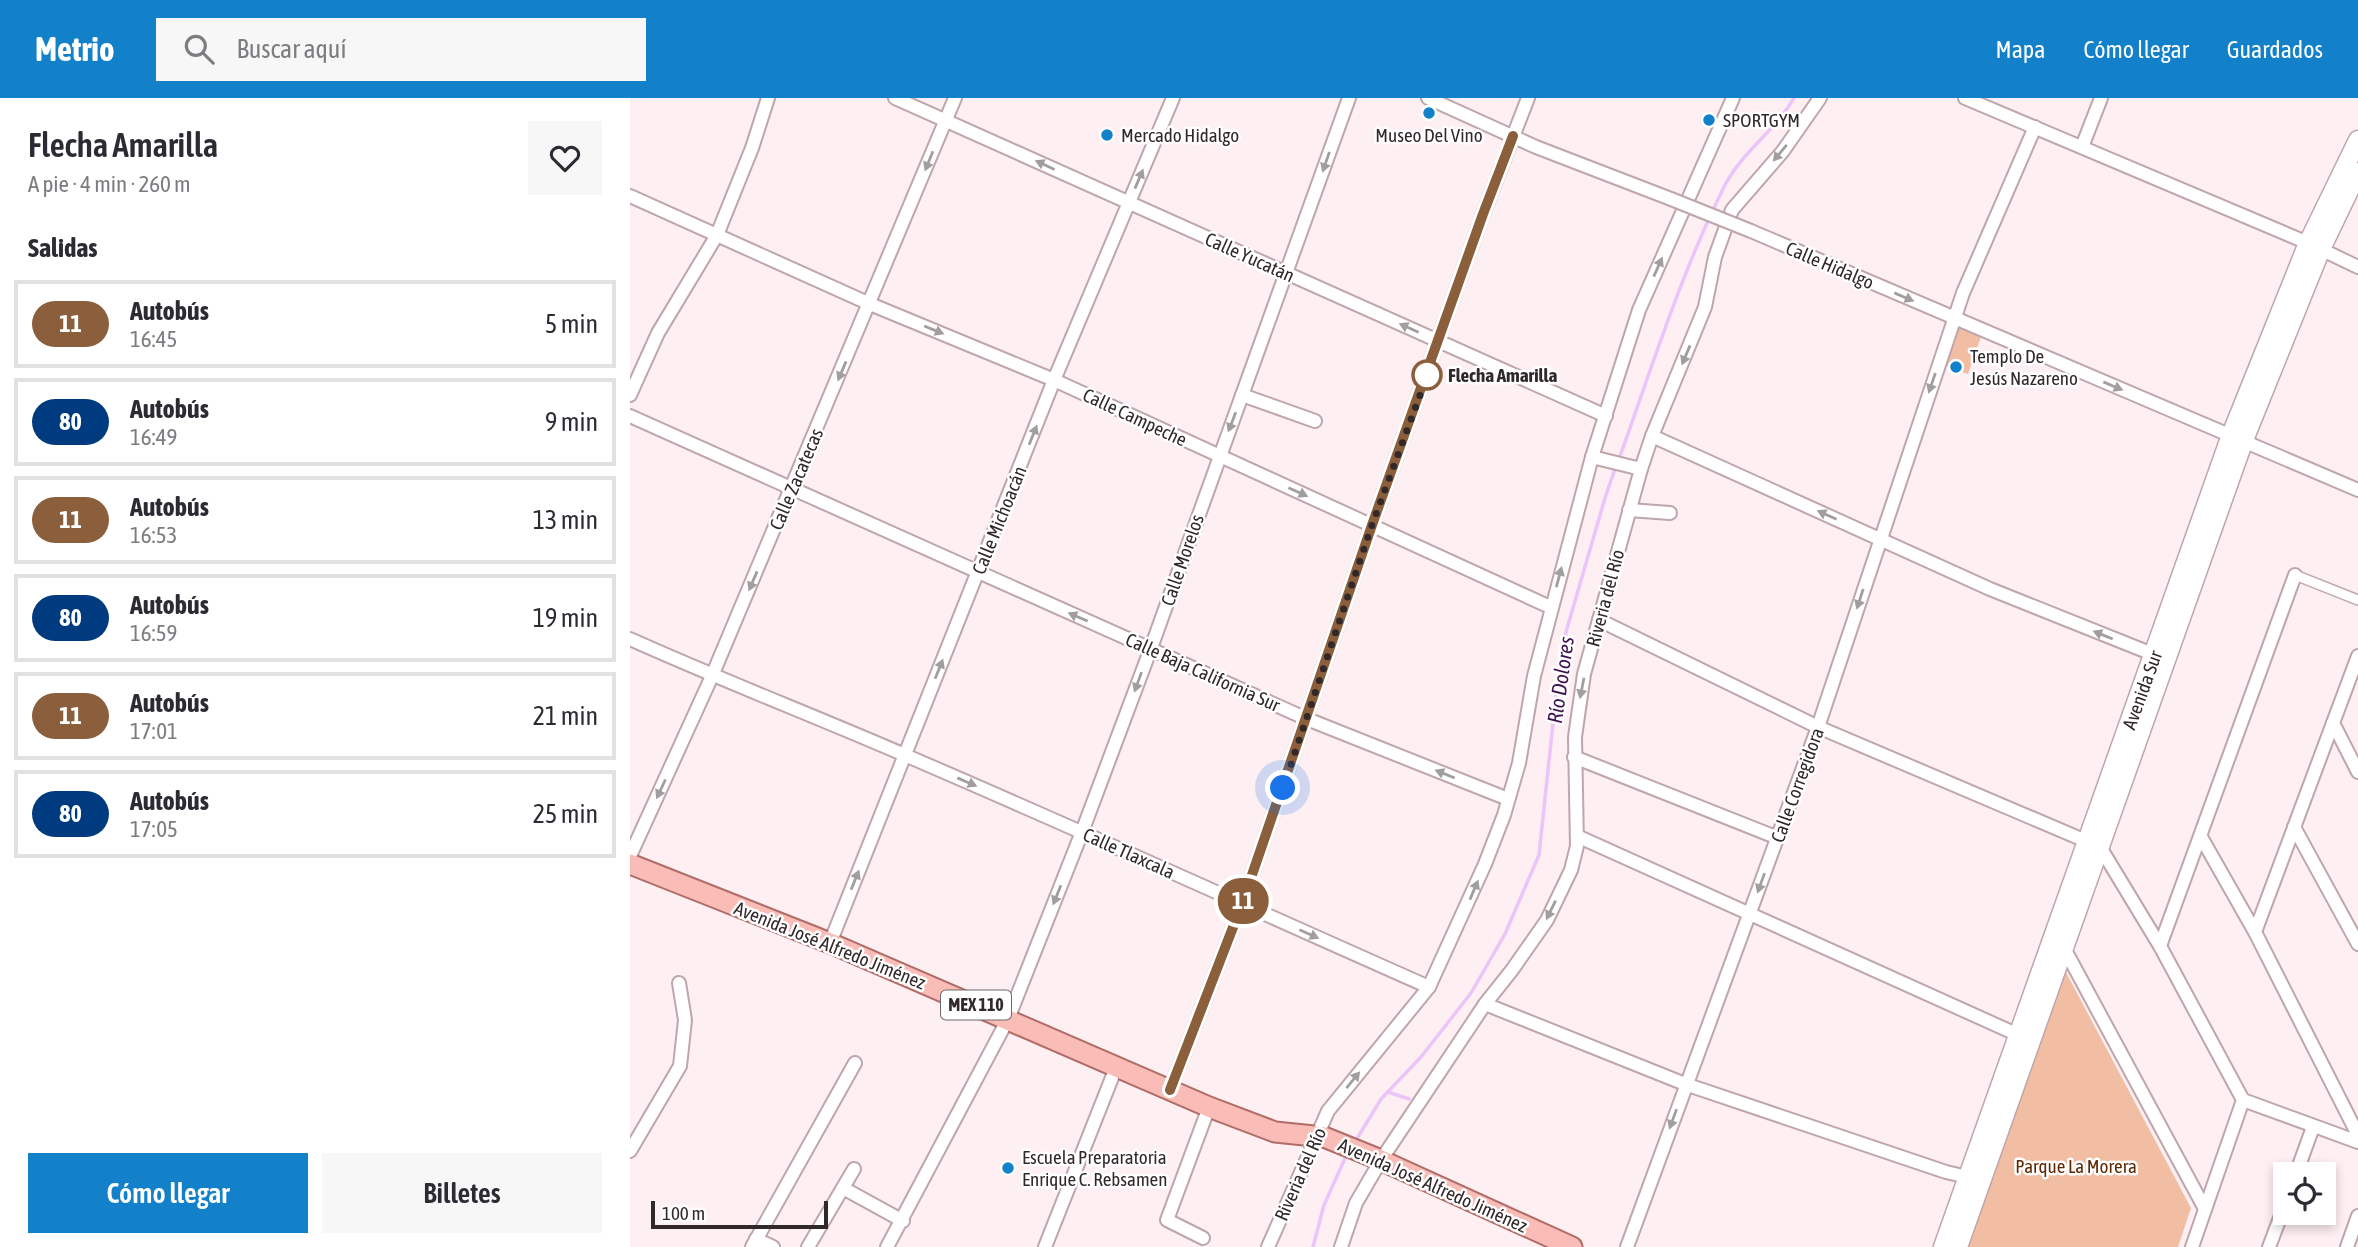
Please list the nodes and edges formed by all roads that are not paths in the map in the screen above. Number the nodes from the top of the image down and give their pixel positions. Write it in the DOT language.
graph roads {
  1 [pos="768,98"];
  2 [pos="895,98"];
  3 [pos="955,98"];
  4 [pos="1173,98"];
  5 [pos="1349,98"];
  6 [pos="1428,98"];
  7 [pos="1528,98"];
  8 [pos="1733,98"];
  9 [pos="1821,98"];
  10 [pos="1965,98"];
  11 [pos="2101,98"];
  12 [pos="946,120"];
  13 [pos="2035,127"];
  14 [pos="1513,136"];
  15 [pos="2358,140"];
  16 [pos="2082,147"];
  17 [pos="2358,172"];
  18 [pos="630,196"];
  19 [pos="1129,203"];
  20 [pos="717,235"];
  21 [pos="2314,246"];
  22 [pos="2358,267"];
  23 [pos="1287,274"];
  24 [pos="870,304"];
  25 [pos="1955,319"];
  26 [pos="1439,341"];
  27 [pos="1054,380"];
  28 [pos="1242,394"];
  29 [pos="630,395"];
  30 [pos="630,416"];
  31 [pos="1606,416"];
  32 [pos="1315,421"];
  33 [pos="1652,436"];
  34 [pos="2238,438"];
  35 [pos="1219,456"];
  36 [pos="1598,458"];
  37 [pos="1638,468"];
  38 [pos="792,489"];
  39 [pos="2358,490"];
  40 [pos="1629,510"];
  41 [pos="1670,513"];
  42 [pos="1372,525"];
  43 [pos="1880,539"];
  44 [pos="978,573"];
  45 [pos="2295,575"];
  46 [pos="2358,600"];
  47 [pos="1550,607"];
  48 [pos="1599,620"];
  49 [pos="630,639"];
  50 [pos="1151,649"];
  51 [pos="2358,656"];
  52 [pos="2160,657"];
  53 [pos="712,676"];
  54 [pos="1307,719"];
  55 [pos="2333,723"];
  56 [pos="1818,727"];
  57 [pos="905,755"];
  58 [pos="1574,757"];
  59 [pos="2358,772"];
  60 [pos="1508,799"];
  61 [pos="2294,827"];
  62 [pos="1083,832"];
  63 [pos="1577,836"];
  64 [pos="2201,837"];
  65 [pos="1778,838"];
  66 [pos="2094,844"];
  67 [pos="630,856"];
  68 [pos="630,864"];
  69 [pos="1242,904"];
  70 [pos="1750,914"];
  71 [pos="2255,932"];
  72 [pos="830,943"];
  73 [pos="2358,944"];
  74 [pos="2160,946"];
  75 [pos="2064,948"];
  76 [pos="679,983"];
  77 [pos="1429,987"];
  78 [pos="1485,1004"];
  79 [pos="1008,1019"];
  80 [pos="2025,1038"];
  81 [pos="855,1063"];
  82 [pos="1117,1065"];
  83 [pos="1685,1084"];
  84 [pos="1170,1090"];
  85 [pos="2243,1100"];
  86 [pos="1209,1107"];
  87 [pos="2313,1127"];
  88 [pos="2358,1135"];
  89 [pos="1320,1137"];
  90 [pos="2358,1142"];
  91 [pos="630,1152"];
  92 [pos="1378,1159"];
  93 [pos="2300,1162"];
  94 [pos="854,1169"];
  95 [pos="1975,1178"];
  96 [pos="843,1188"];
  97 [pos="2205,1209"];
  98 [pos="2358,1216"];
  99 [pos="903,1221"];
  100 [pos="2277,1225"];
  101 [pos="1203,1238"];
  102 [pos="754,1243"];
  103 [pos="774,1247"];
  104 [pos="808,1247"];
  105 [pos="887,1247"];
  106 [pos="1045,1247"];
  107 [pos="1268,1247"];
  108 [pos="1341,1247"];
  109 [pos="1572,1247"];
  110 [pos="1627,1247"];
  111 [pos="1943,1247"];
  112 [pos="1958,1247"];
  113 [pos="2192,1247"];
  114 [pos="2269,1247"];
  115 [pos="2347,1247"];
  1 -- 20 [label="street"];
  2 -- 12 [label="street, Calle Yucatán"];
  3 -- 12 [label="street, Calle Zacatecas"];
  19 -- 4 [label="street, Calle Michoacán, one-way"];
  5 -- 23 [label="street, Calle Morelos, one-way"];
  6 -- 14 [label="street, Calle Hidalgo"];
  7 -- 14 [label="street"];
  31 -- 8 [label="street, Riveria del Río, one-way"];
  9 -- 33 [label="street, Riveria del Río, one-way"];
  10 -- 13 [label="street"];
  11 -- 16 [label="street"];
  19 -- 12 [label="street, Calle Yucatán, one-way"];
  12 -- 24 [label="street, Calle Zacatecas, one-way"];
  13 -- 16 [label="street"];
  13 -- 25 [label="street, Calle Corregidora"];
  14 -- 25 [label="street, Calle Hidalgo, one-way, bridge"];
  14 -- 26 [label="street"];
  15 -- 21 [label="main road, Avenida Sur"];
  16 -- 21 [label="street"];
  17 -- 21 [label="main road, Avenida Sur"];
  18 -- 20 [label="street, Calle Campeche"];
  19 -- 23 [label="street, Calle Yucatán"];
  19 -- 27 [label="street, Calle Michoacán"];
  20 -- 24 [label="street, Calle Campeche"];
  20 -- 29 [label="street"];
  21 -- 22 [label="street"];
  21 -- 34 [label="main road, Avenida Sur"];
  26 -- 23 [label="street, Calle Yucatán, one-way"];
  23 -- 28 [label="street, Calle Morelos"];
  24 -- 27 [label="street, Calle Campeche, one-way"];
  24 -- 38 [label="street, Calle Zacatecas, one-way"];
  25 -- 34 [label="street, Calle Hidalgo, one-way"];
  25 -- 43 [label="street, Calle Corregidora, one-way"];
  26 -- 31 [label="street, Calle Yucatán"];
  26 -- 42 [label="street"];
  27 -- 35 [label="street, Calle Campeche"];
  44 -- 27 [label="street, Calle Michoacán, one-way"];
  28 -- 32 [label="street"];
  28 -- 35 [label="street, Calle Morelos, one-way"];
  30 -- 38 [label="street, Calle Baja California Sur"];
  31 -- 36 [label="street, Riveria del Río"];
  33 -- 37 [label="street, Riveria del Río"];
  43 -- 33 [label="street, one-way"];
  34 -- 39 [label="street, Calle Hidalgo"];
  34 -- 52 [label="main road, Avenida Sur"];
  35 -- 42 [label="street, Calle Campeche, one-way"];
  35 -- 50 [label="street, Calle Morelos"];
  36 -- 37 [label="street"];
  47 -- 36 [label="street, Riveria del Río, one-way"];
  37 -- 40 [label="street, Riveria del Río"];
  38 -- 44 [label="street, Calle Baja California Sur"];
  38 -- 53 [label="street, Calle Zacatecas, one-way"];
  40 -- 41 [label="street"];
  40 -- 48 [label="street, Riveria del Río"];
  42 -- 47 [label="street, Calle Campeche"];
  42 -- 54 [label="street"];
  52 -- 43 [label="street, one-way"];
  43 -- 56 [label="street, Calle Corregidora, one-way"];
  50 -- 44 [label="street, Calle Baja California Sur, one-way"];
  57 -- 44 [label="street, Calle Michoacán, one-way"];
  45 -- 46 [label="street"];
  45 -- 64 [label="street"];
  47 -- 60 [label="street, Riveria del Río"];
  48 -- 56 [label="street"];
  48 -- 58 [label="street, Riveria del Río, one-way"];
  49 -- 53 [label="street, Calle Tlaxcala"];
  50 -- 54 [label="street, Calle Baja California Sur"];
  50 -- 62 [label="street, Calle Morelos, one-way"];
  51 -- 55 [label="street"];
  52 -- 66 [label="main road, Avenida Sur"];
  53 -- 57 [label="street, Calle Tlaxcala"];
  53 -- 67 [label="street, Calle Zacatecas, one-way"];
  60 -- 54 [label="street, Calle Baja California Sur, one-way"];
  54 -- 69 [label="street"];
  55 -- 59 [label="street"];
  55 -- 61 [label="street"];
  56 -- 65 [label="street, Calle Corregidora"];
  56 -- 66 [label="street"];
  57 -- 62 [label="street, Calle Tlaxcala, one-way"];
  72 -- 57 [label="street, Calle Michoacán, one-way"];
  58 -- 63 [label="street, Riveria del Río"];
  58 -- 65 [label="street"];
  77 -- 60 [label="street, Riveria del Río, one-way"];
  61 -- 71 [label="street"];
  61 -- 73 [label="street"];
  62 -- 69 [label="street, Calle Tlaxcala"];
  62 -- 79 [label="street, Calle Morelos, one-way"];
  63 -- 70 [label="street"];
  63 -- 78 [label="street, Riveria del Río, one-way"];
  64 -- 71 [label="street"];
  64 -- 74 [label="street"];
  65 -- 70 [label="street, Calle Corregidora, one-way"];
  66 -- 74 [label="street"];
  66 -- 75 [label="main road, Avenida Sur"];
  66 -- 80 [label="main road, Avenida Sur"];
  68 -- 72 [label="main road, Avenida José Alfredo Jiménez / MEX 110"];
  69 -- 77 [label="street, Calle Tlaxcala, one-way"];
  69 -- 84 [label="street"];
  70 -- 80 [label="street"];
  70 -- 83 [label="street, Calle Corregidora"];
  71 -- 88 [label="street"];
  72 -- 79 [label="main road, Avenida José Alfredo Jiménez / MEX 110"];
  74 -- 85 [label="street"];
  75 -- 80 [label="main road, Avenida Sur"];
  75 -- 97 [label="street"];
  76 -- 91 [label="street"];
  89 -- 77 [label="street, Riveria del Río, one-way"];
  78 -- 83 [label="street"];
  78 -- 92 [label="street, Riveria del Río"];
  79 -- 82 [label="main road, Avenida José Alfredo Jiménez / MEX 110"];
  79 -- 99 [label="street, Calle Morelos"];
  80 -- 95 [label="main road, Avenida Sur"];
  81 -- 102 [label="street"];
  82 -- 84 [label="main road, Avenida José Alfredo Jiménez / MEX 110"];
  82 -- 106 [label="street"];
  83 -- 95 [label="street"];
  83 -- 110 [label="street, Calle Corregidora, one-way"];
  84 -- 86 [label="main road, Avenida José Alfredo Jiménez / MEX 110"];
  85 -- 87 [label="street"];
  85 -- 97 [label="street"];
  86 -- 89 [label="main road, Avenida José Alfredo Jiménez / MEX 110"];
  86 -- 101 [label="street"];
  87 -- 90 [label="street"];
  87 -- 93 [label="street"];
  89 -- 92 [label="main road, Avenida José Alfredo Jiménez / MEX 110"];
  89 -- 107 [label="street, Riveria del Río"];
  92 -- 108 [label="street, Riveria del Río"];
  92 -- 109 [label="main road, Avenida José Alfredo Jiménez / MEX 110"];
  94 -- 96 [label="street"];
  95 -- 111 [label="main road, Avenida Sur"];
  95 -- 112 [label="main road, Avenida Sur"];
  96 -- 99 [label="street"];
  96 -- 104 [label="street"];
  97 -- 113 [label="street"];
  98 -- 115 [label="street"];
  99 -- 105 [label="street, Calle Morelos"];
  100 -- 114 [label="street"];
  102 -- 103 [label="street"];
}
